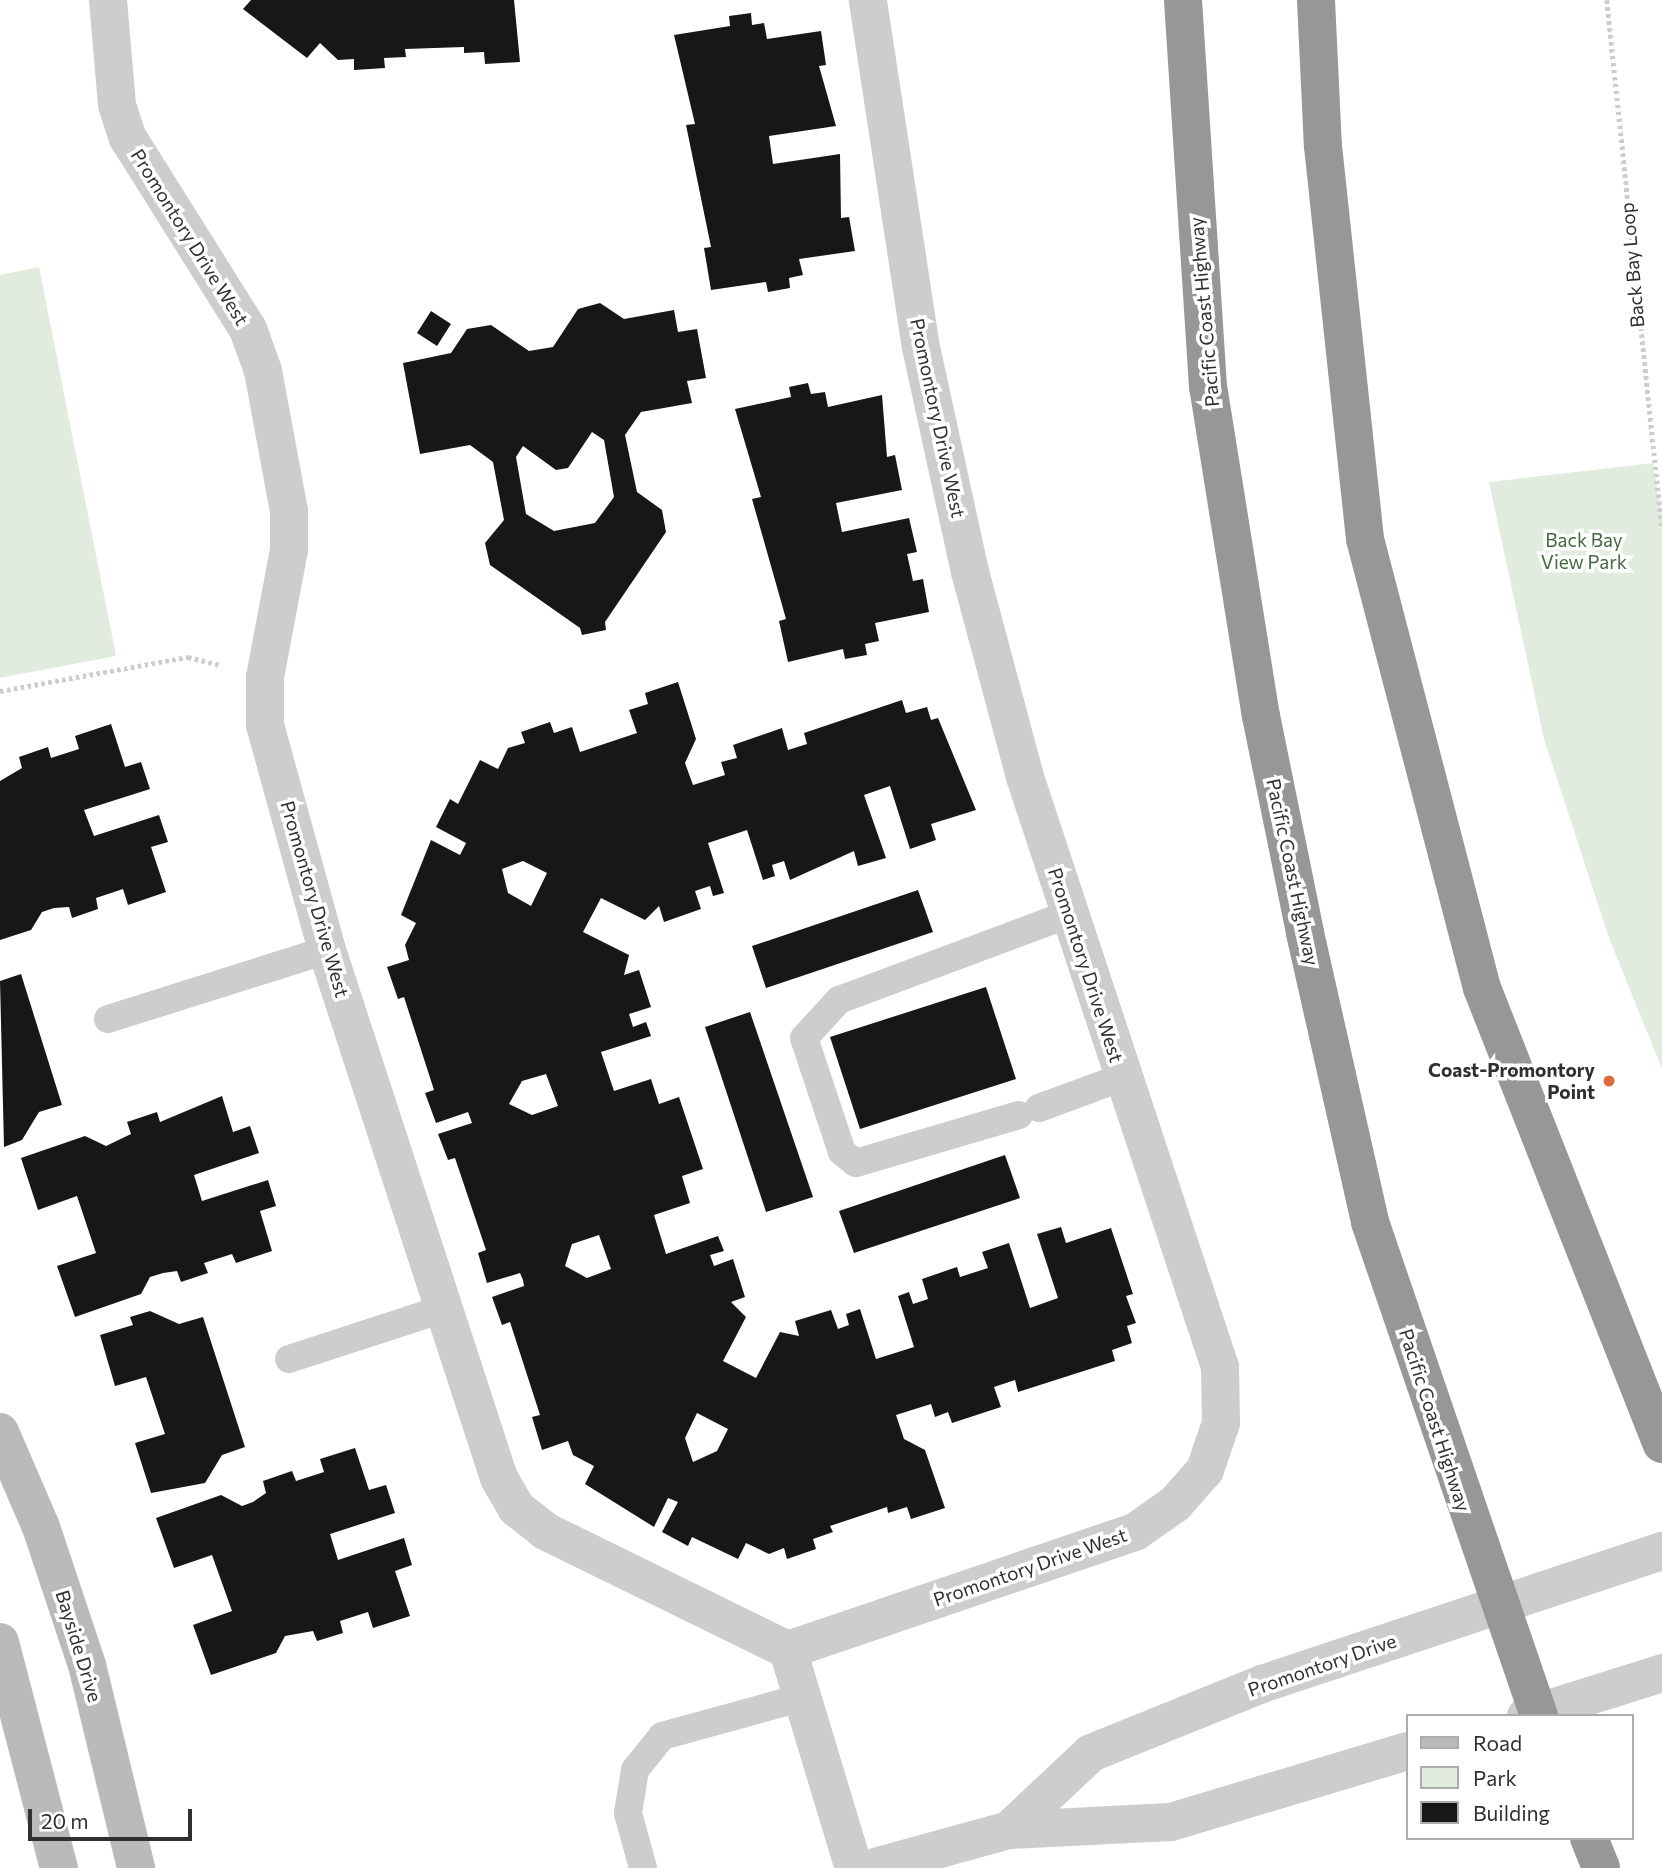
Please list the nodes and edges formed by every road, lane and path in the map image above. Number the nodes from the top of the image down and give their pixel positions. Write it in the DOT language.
graph roads {
  1 [pos="108,0"];
  2 [pos="869,0"];
  3 [pos="1183,0"];
  4 [pos="1316,0"];
  5 [pos="1607,0"];
  6 [pos="1662,529"];
  7 [pos="265,677"];
  8 [pos="0,691"];
  9 [pos="1069,914"];
  10 [pos="327,950"];
  11 [pos="107,1018"];
  12 [pos="1123,1077"];
  13 [pos="443,1309"];
  14 [pos="289,1359"];
  15 [pos="0,1432"];
  16 [pos="1662,1444"];
  17 [pos="1662,1551"];
  18 [pos="1499,1605"];
  19 [pos="0,1642"];
  20 [pos="788,1650"];
  21 [pos="1662,1673"];
  22 [pos="804,1697"];
  23 [pos="1534,1714"];
  24 [pos="1537,1714"];
  25 [pos="1406,1752"];
  26 [pos="1009,1830"];
  27 [pos="1590,1840"];
  28 [pos="59,1868"];
  29 [pos="136,1868"];
  30 [pos="643,1868"];
  31 [pos="853,1868"];
  32 [pos="870,1868"];
  33 [pos="1601,1868"];
  1 -- 7 [label="street, Promontory Drive West"];
  2 -- 9 [label="street, Promontory Drive West"];
  3 -- 18 [label="highway, Pacific Coast Highway"];
  4 -- 16 [label="highway"];
  5 -- 6 [label="path, Back Bay Loop"];
  7 -- 8 [label="path"];
  7 -- 10 [label="street, Promontory Drive West"];
  9 -- 12 [label="street, Promontory Drive West"];
  9 -- 12 [label="lane"];
  10 -- 11 [label="lane"];
  10 -- 13 [label="street, Promontory Drive West"];
  12 -- 20 [label="street, Promontory Drive West"];
  13 -- 14 [label="lane"];
  13 -- 20 [label="street, Promontory Drive West"];
  15 -- 29 [label="main road, Bayside Drive"];
  17 -- 18 [label="street, Promontory Drive"];
  18 -- 23 [label="highway, Pacific Coast Highway"];
  18 -- 26 [label="street, Promontory Drive"];
  19 -- 28 [label="main road"];
  20 -- 22 [label="street"];
  21 -- 24 [label="street"];
  22 -- 30 [label="lane"];
  22 -- 31 [label="street"];
  25 -- 26 [label="street, Promontory Drive"];
  26 -- 32 [label="street, Promontory Drive"];
  27 -- 33 [label="highway"];
}
